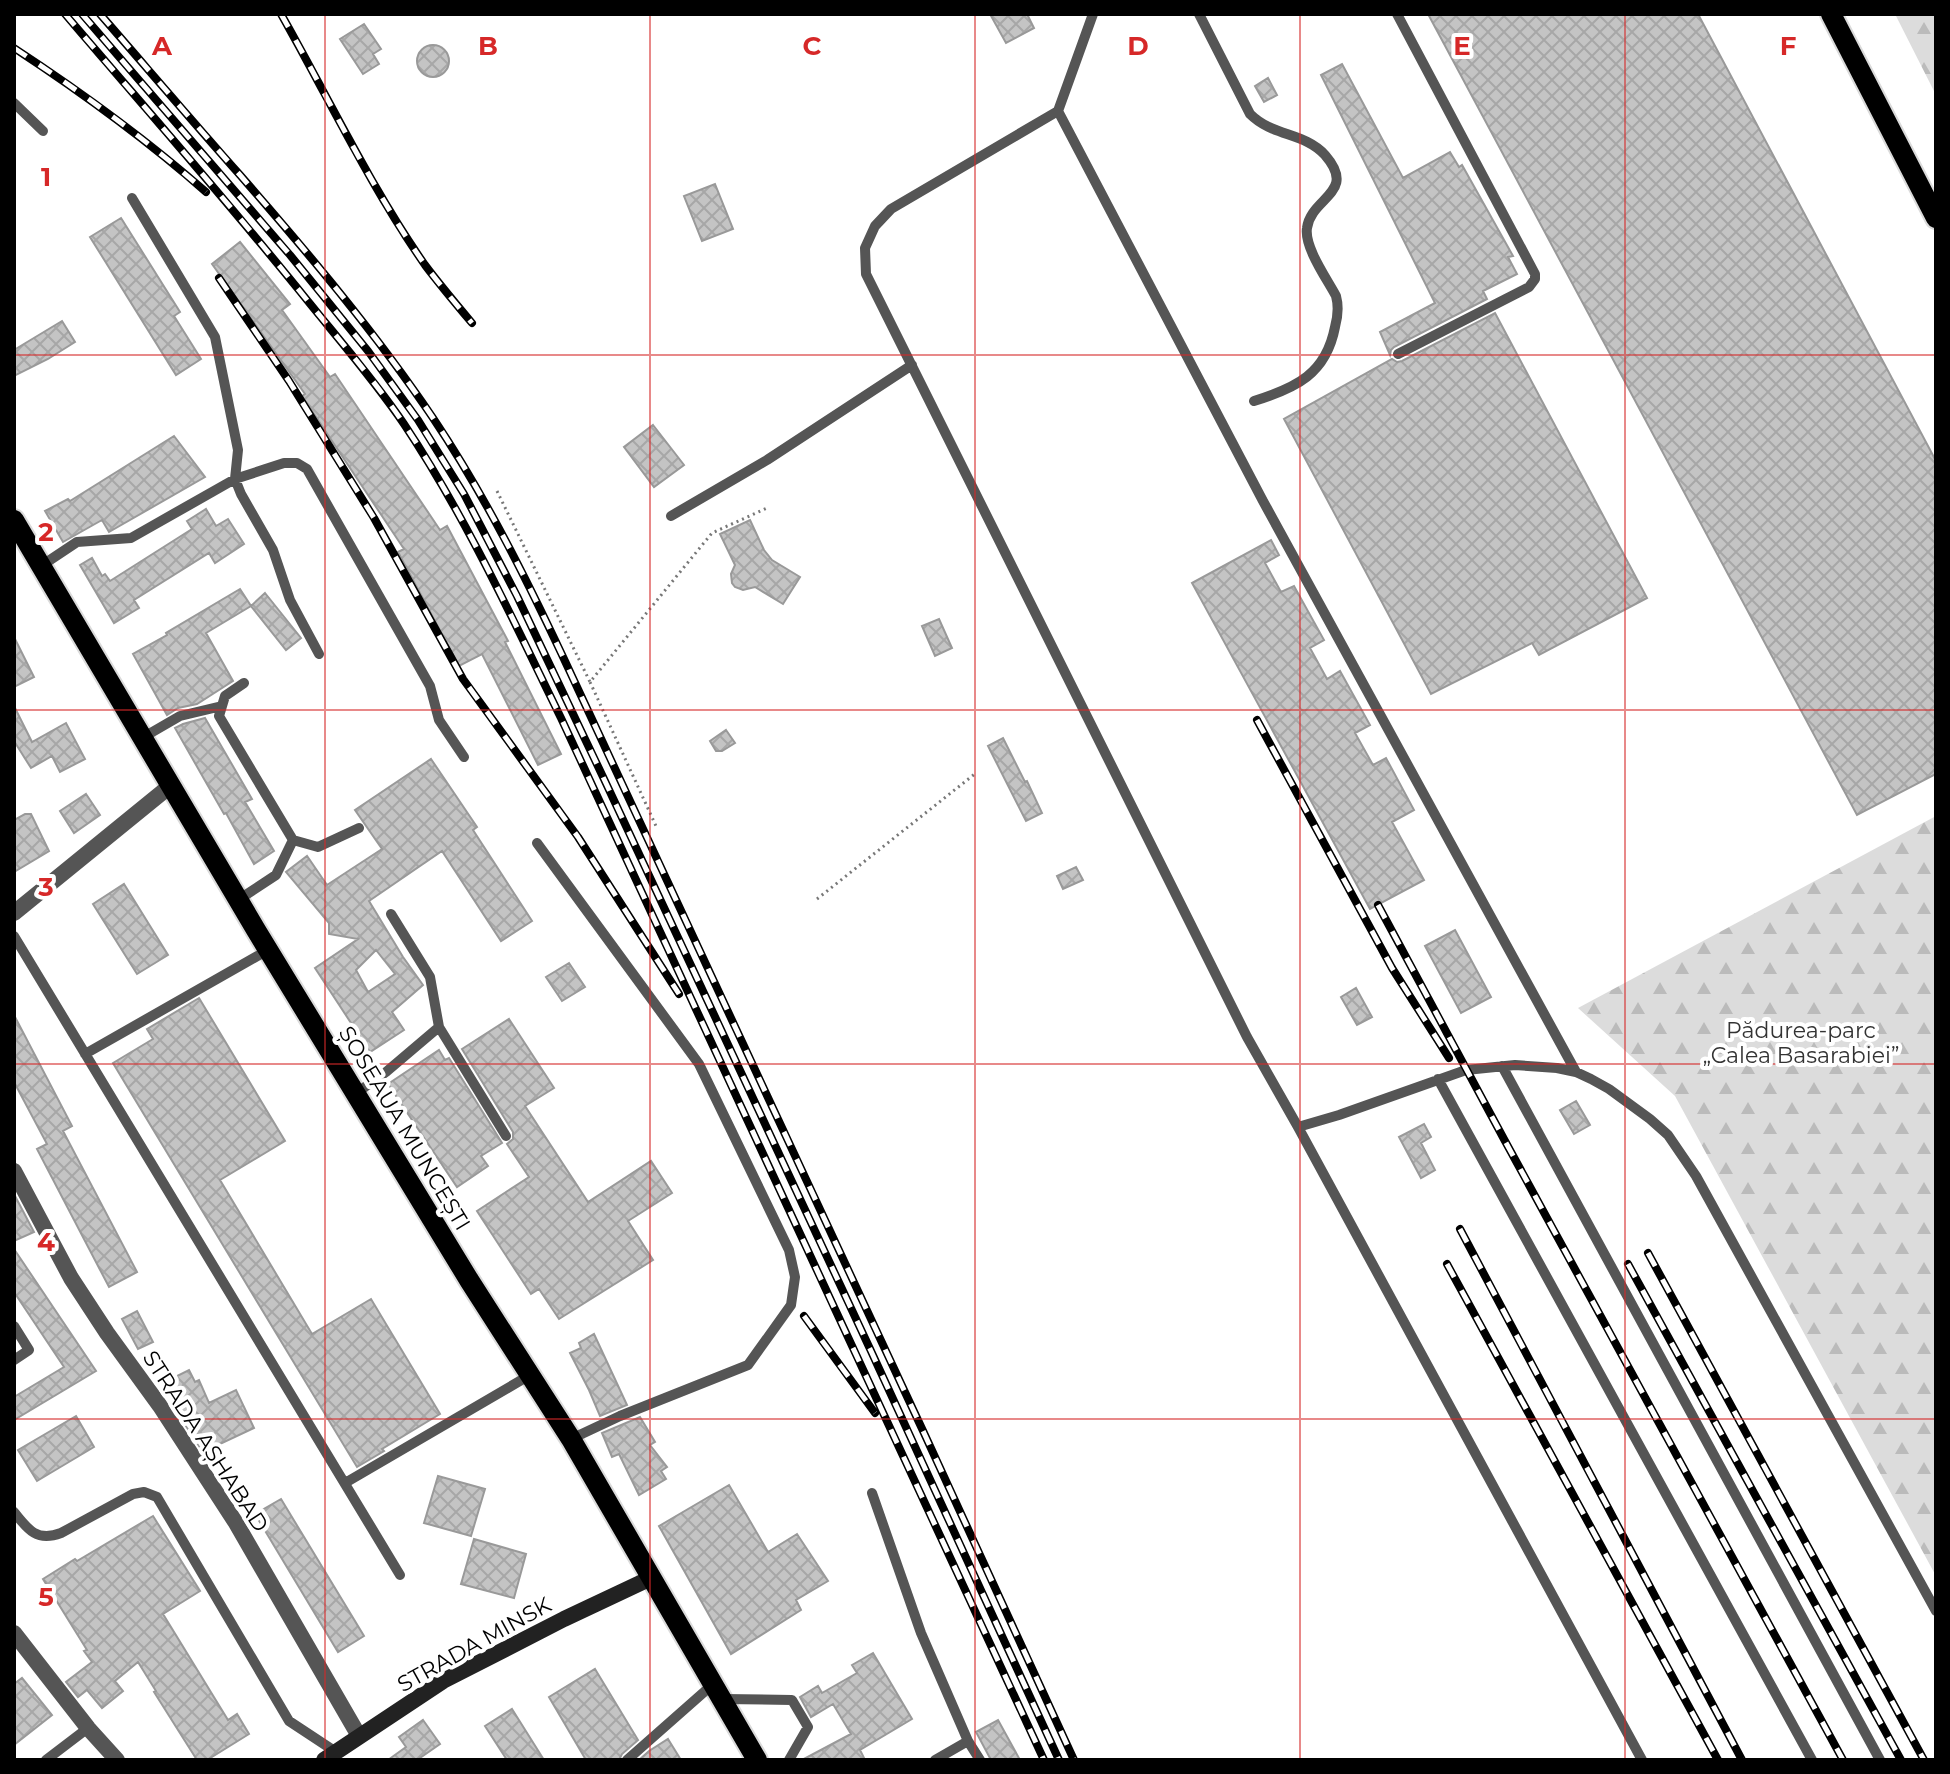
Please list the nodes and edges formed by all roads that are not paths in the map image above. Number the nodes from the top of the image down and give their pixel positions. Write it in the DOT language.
graph roads {
  1 [pos="1093,14"];
  2 [pos="1199,14"];
  3 [pos="1397,14"];
  4 [pos="1831,14"];
  5 [pos="14,103"];
  6 [pos="1058,111"];
  7 [pos="43,131"];
  8 [pos="132,198"];
  9 [pos="1936,218"];
  10 [pos="1398,354"];
  11 [pos="912,365"];
  12 [pos="1254,401"];
  13 [pos="235,479"];
  14 [pos="671,516"];
  15 [pos="14,520"];
  16 [pos="41,566"];
  17 [pos="319,654"];
  18 [pos="244,683"];
  19 [pos="222,706"];
  20 [pos="142,738"];
  21 [pos="464,757"];
  22 [pos="170,786"];
  23 [pos="359,828"];
  24 [pos="293,840"];
  25 [pos="537,843"];
  26 [pos="238,900"];
  27 [pos="14,913"];
  28 [pos="391,914"];
  29 [pos="14,936"];
  30 [pos="268,950"];
  31 [pos="439,1027"];
  32 [pos="85,1054"];
  33 [pos="1502,1066"];
  34 [pos="1576,1072"];
  35 [pos="1438,1079"];
  36 [pos="355,1094"];
  37 [pos="1298,1127"];
  38 [pos="506,1136"];
  39 [pos="14,1171"];
  40 [pos="14,1326"];
  41 [pos="14,1360"];
  42 [pos="530,1375"];
  43 [pos="571,1439"];
  44 [pos="345,1483"];
  45 [pos="872,1493"];
  46 [pos="14,1512"];
  47 [pos="400,1575"];
  48 [pos="651,1578"];
  49 [pos="1936,1611"];
  50 [pos="14,1633"];
  51 [pos="716,1692"];
  52 [pos="88,1728"];
  53 [pos="359,1736"];
  54 [pos="968,1741"];
  55 [pos="336,1757"];
  56 [pos="46,1760"];
  57 [pos="117,1760"];
  58 [pos="627,1760"];
  59 [pos="757,1760"];
  60 [pos="789,1760"];
  61 [pos="935,1760"];
  62 [pos="980,1760"];
  63 [pos="1642,1760"];
  64 [pos="1812,1760"];
  65 [pos="1880,1760"];
  1 -- 6 [label="lane"];
  2 -- 12 [label="lane"];
  3 -- 10 [label="lane"];
  4 -- 9 [label="main road"];
  5 -- 7 [label="lane"];
  6 -- 11 [label="lane"];
  6 -- 34 [label="lane"];
  8 -- 13 [label="lane"];
  11 -- 14 [label="lane"];
  11 -- 37 [label="lane"];
  13 -- 16 [label="lane"];
  13 -- 17 [label="lane"];
  13 -- 21 [label="lane"];
  15 -- 16 [label="main road, ȘOSEAUA MUNCEȘTI"];
  16 -- 20 [label="main road, ȘOSEAUA MUNCEȘTI"];
  18 -- 19 [label="lane"];
  19 -- 20 [label="lane"];
  19 -- 24 [label="lane"];
  20 -- 22 [label="main road, ȘOSEAUA MUNCEȘTI"];
  22 -- 26 [label="main road, ȘOSEAUA MUNCEȘTI"];
  22 -- 27 [label="street"];
  23 -- 24 [label="lane"];
  24 -- 26 [label="lane"];
  25 -- 43 [label="lane"];
  26 -- 30 [label="main road, ȘOSEAUA MUNCEȘTI"];
  28 -- 31 [label="lane"];
  29 -- 32 [label="lane"];
  30 -- 32 [label="lane"];
  30 -- 36 [label="main road, ȘOSEAUA MUNCEȘTI"];
  31 -- 36 [label="lane"];
  31 -- 38 [label="lane"];
  32 -- 44 [label="lane"];
  33 -- 34 [label="lane"];
  33 -- 35 [label="lane"];
  33 -- 65 [label="lane"];
  34 -- 49 [label="lane"];
  35 -- 37 [label="lane"];
  35 -- 64 [label="lane"];
  36 -- 42 [label="main road, ȘOSEAUA MUNCEȘTI"];
  37 -- 63 [label="lane"];
  39 -- 53 [label="street, STRADA AȘHABAD"];
  40 -- 41 [label="lane"];
  42 -- 43 [label="main road, ȘOSEAUA MUNCEȘTI"];
  42 -- 44 [label="lane"];
  43 -- 48 [label="main road, ȘOSEAUA MUNCEȘTI"];
  44 -- 47 [label="lane"];
  45 -- 54 [label="lane"];
  46 -- 55 [label="lane"];
  48 -- 51 [label="main road, ȘOSEAUA MUNCEȘTI"];
  48 -- 53 [label="street, STRADA MINSK"];
  50 -- 52 [label="street"];
  51 -- 58 [label="lane"];
  51 -- 59 [label="main road, ȘOSEAUA MUNCEȘTI"];
  51 -- 60 [label="lane"];
  52 -- 56 [label="lane"];
  52 -- 57 [label="street"];
  53 -- 55 [label="street, STRADA MINSK"];
  54 -- 61 [label="lane"];
  54 -- 62 [label="lane"];
}
